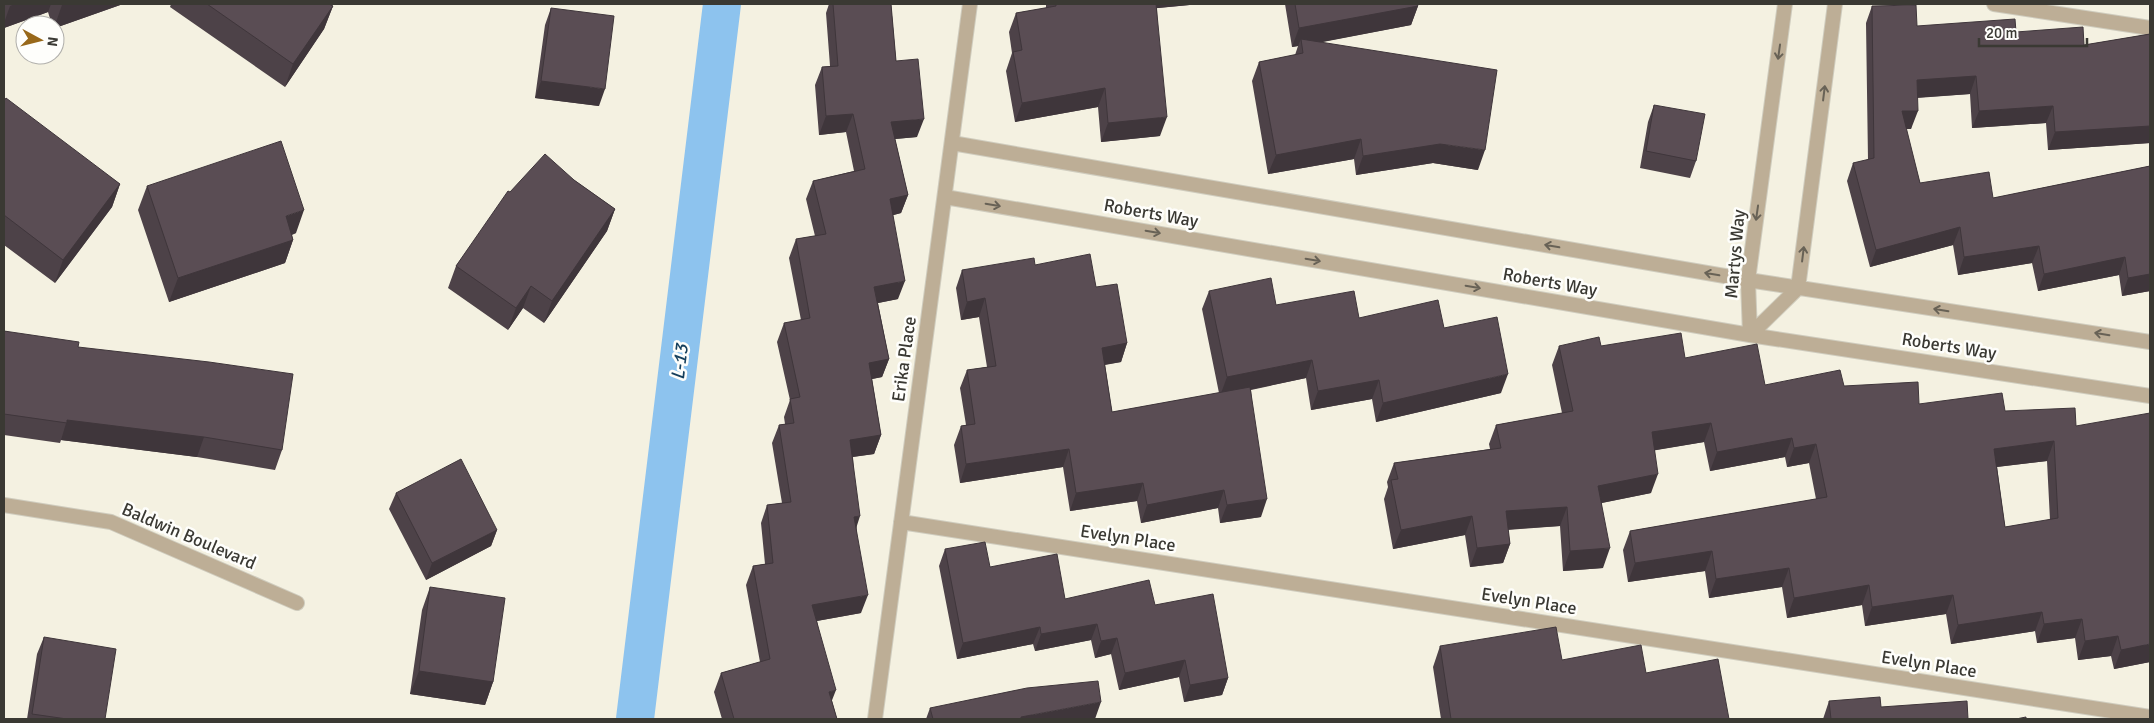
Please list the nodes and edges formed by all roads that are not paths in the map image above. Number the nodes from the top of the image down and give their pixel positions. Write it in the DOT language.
graph roads {
  1 [pos="970,4"];
  2 [pos="1785,4"];
  3 [pos="1836,4"];
  4 [pos="1994,4"];
  5 [pos="2150,28"];
  6 [pos="952,143"];
  7 [pos="945,196"];
  8 [pos="1748,280"];
  9 [pos="1798,288"];
  10 [pos="1750,335"];
  11 [pos="2150,342"];
  12 [pos="2150,396"];
  13 [pos="4,505"];
  14 [pos="901,522"];
  15 [pos="297,603"];
  16 [pos="2150,717"];
  17 [pos="875,719"];
  1 -- 6 [label="street, Erika Place"];
  2 -- 8 [label="street, Martys Way, one-way"];
  9 -- 3 [label="street, one-way"];
  4 -- 5 [label="street"];
  6 -- 7 [label="street, Erika Place"];
  8 -- 6 [label="street, Roberts Way, one-way"];
  7 -- 10 [label="street, Roberts Way, one-way"];
  7 -- 14 [label="street, Erika Place"];
  8 -- 9 [label="street, Roberts Way"];
  8 -- 10 [label="street, Martys Way"];
  9 -- 10 [label="street"];
  11 -- 9 [label="street, Roberts Way, one-way"];
  10 -- 12 [label="street, Roberts Way"];
  13 -- 15 [label="street, Baldwin Boulevard"];
  14 -- 16 [label="street, Evelyn Place"];
  14 -- 17 [label="street, Erika Place"];
}
